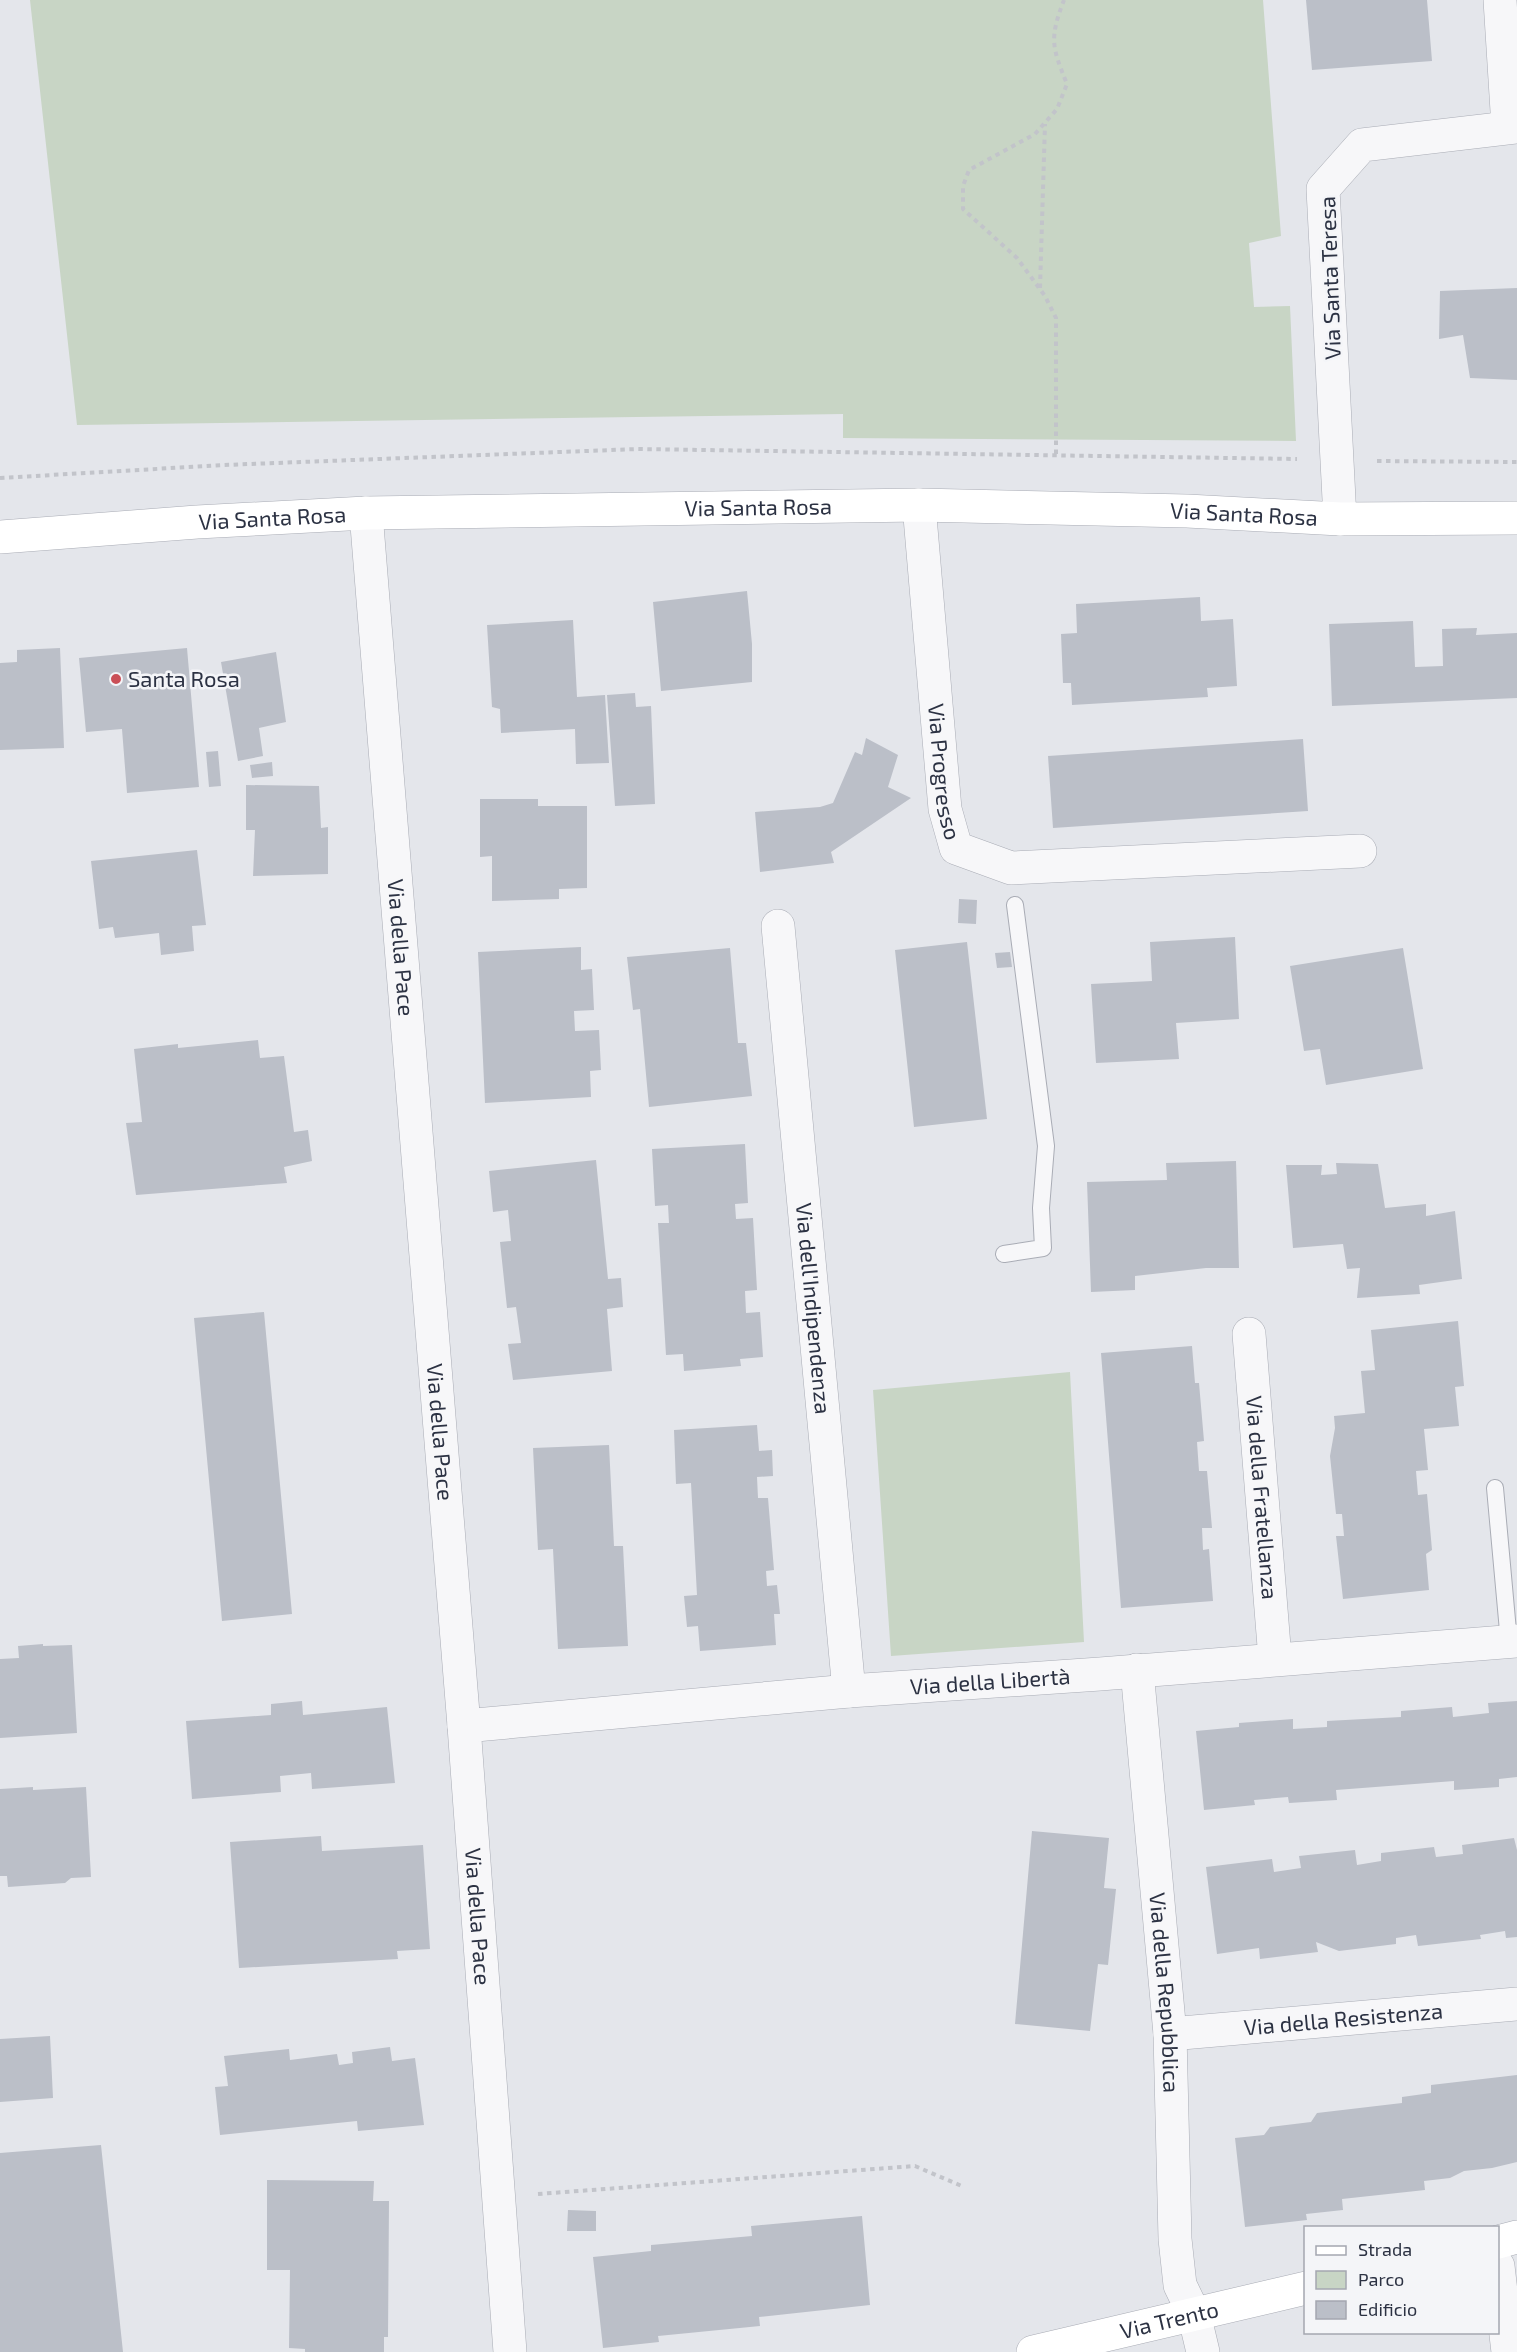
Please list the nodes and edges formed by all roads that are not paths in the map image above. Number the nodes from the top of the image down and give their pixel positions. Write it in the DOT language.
graph roads {
  1 [pos="1500,0"];
  2 [pos="1512,127"];
  3 [pos="919,506"];
  4 [pos="366,513"];
  5 [pos="1517,518"];
  6 [pos="1340,519"];
  7 [pos="0,537"];
  8 [pos="1360,851"];
  9 [pos="1015,904"];
  10 [pos="778,926"];
  11 [pos="1004,1254"];
  12 [pos="1249,1334"];
  13 [pos="1495,1488"];
  14 [pos="1513,1642"];
  15 [pos="1275,1659"];
  16 [pos="1137,1670"];
  17 [pos="849,1691"];
  18 [pos="464,1726"];
  19 [pos="1517,2004"];
  20 [pos="1170,2034"];
  21 [pos="1517,2238"];
  22 [pos="1499,2242"];
  23 [pos="1499,2282"];
  24 [pos="1304,2288"];
  25 [pos="1194,2314"];
  26 [pos="510,2352"];
  27 [pos="1033,2352"];
  28 [pos="1203,2352"];
  29 [pos="1508,2352"];
  1 -- 2 [label="street, Via Santa Teresa"];
  2 -- 6 [label="street, Via Santa Teresa"];
  3 -- 4 [label="street, Via Santa Rosa"];
  3 -- 6 [label="street, Via Santa Rosa"];
  3 -- 8 [label="street, Via Progresso"];
  4 -- 7 [label="street, Via Santa Rosa"];
  4 -- 18 [label="street, Via della Pace"];
  5 -- 6 [label="street, Via Santa Rosa"];
  9 -- 11 [label="lane"];
  10 -- 17 [label="street, Via dell'Indipendenza"];
  12 -- 15 [label="street, Via della Fratellanza"];
  13 -- 14 [label="lane"];
  14 -- 15 [label="street, Via della Libertà"];
  15 -- 16 [label="street, Via della Libertà"];
  16 -- 17 [label="street, Via della Libertà"];
  16 -- 20 [label="street, Via della Repubblica"];
  17 -- 18 [label="street, Via della Libertà"];
  18 -- 26 [label="street, Via della Pace"];
  19 -- 20 [label="street, Via della Resistenza"];
  20 -- 25 [label="street, Via della Repubblica"];
  21 -- 22 [label="street"];
  23 -- 29 [label="street"];
  24 -- 25 [label="street, Via Trento"];
  25 -- 27 [label="street, Via Trento"];
  25 -- 28 [label="street, Via della Repubblica"];
}
